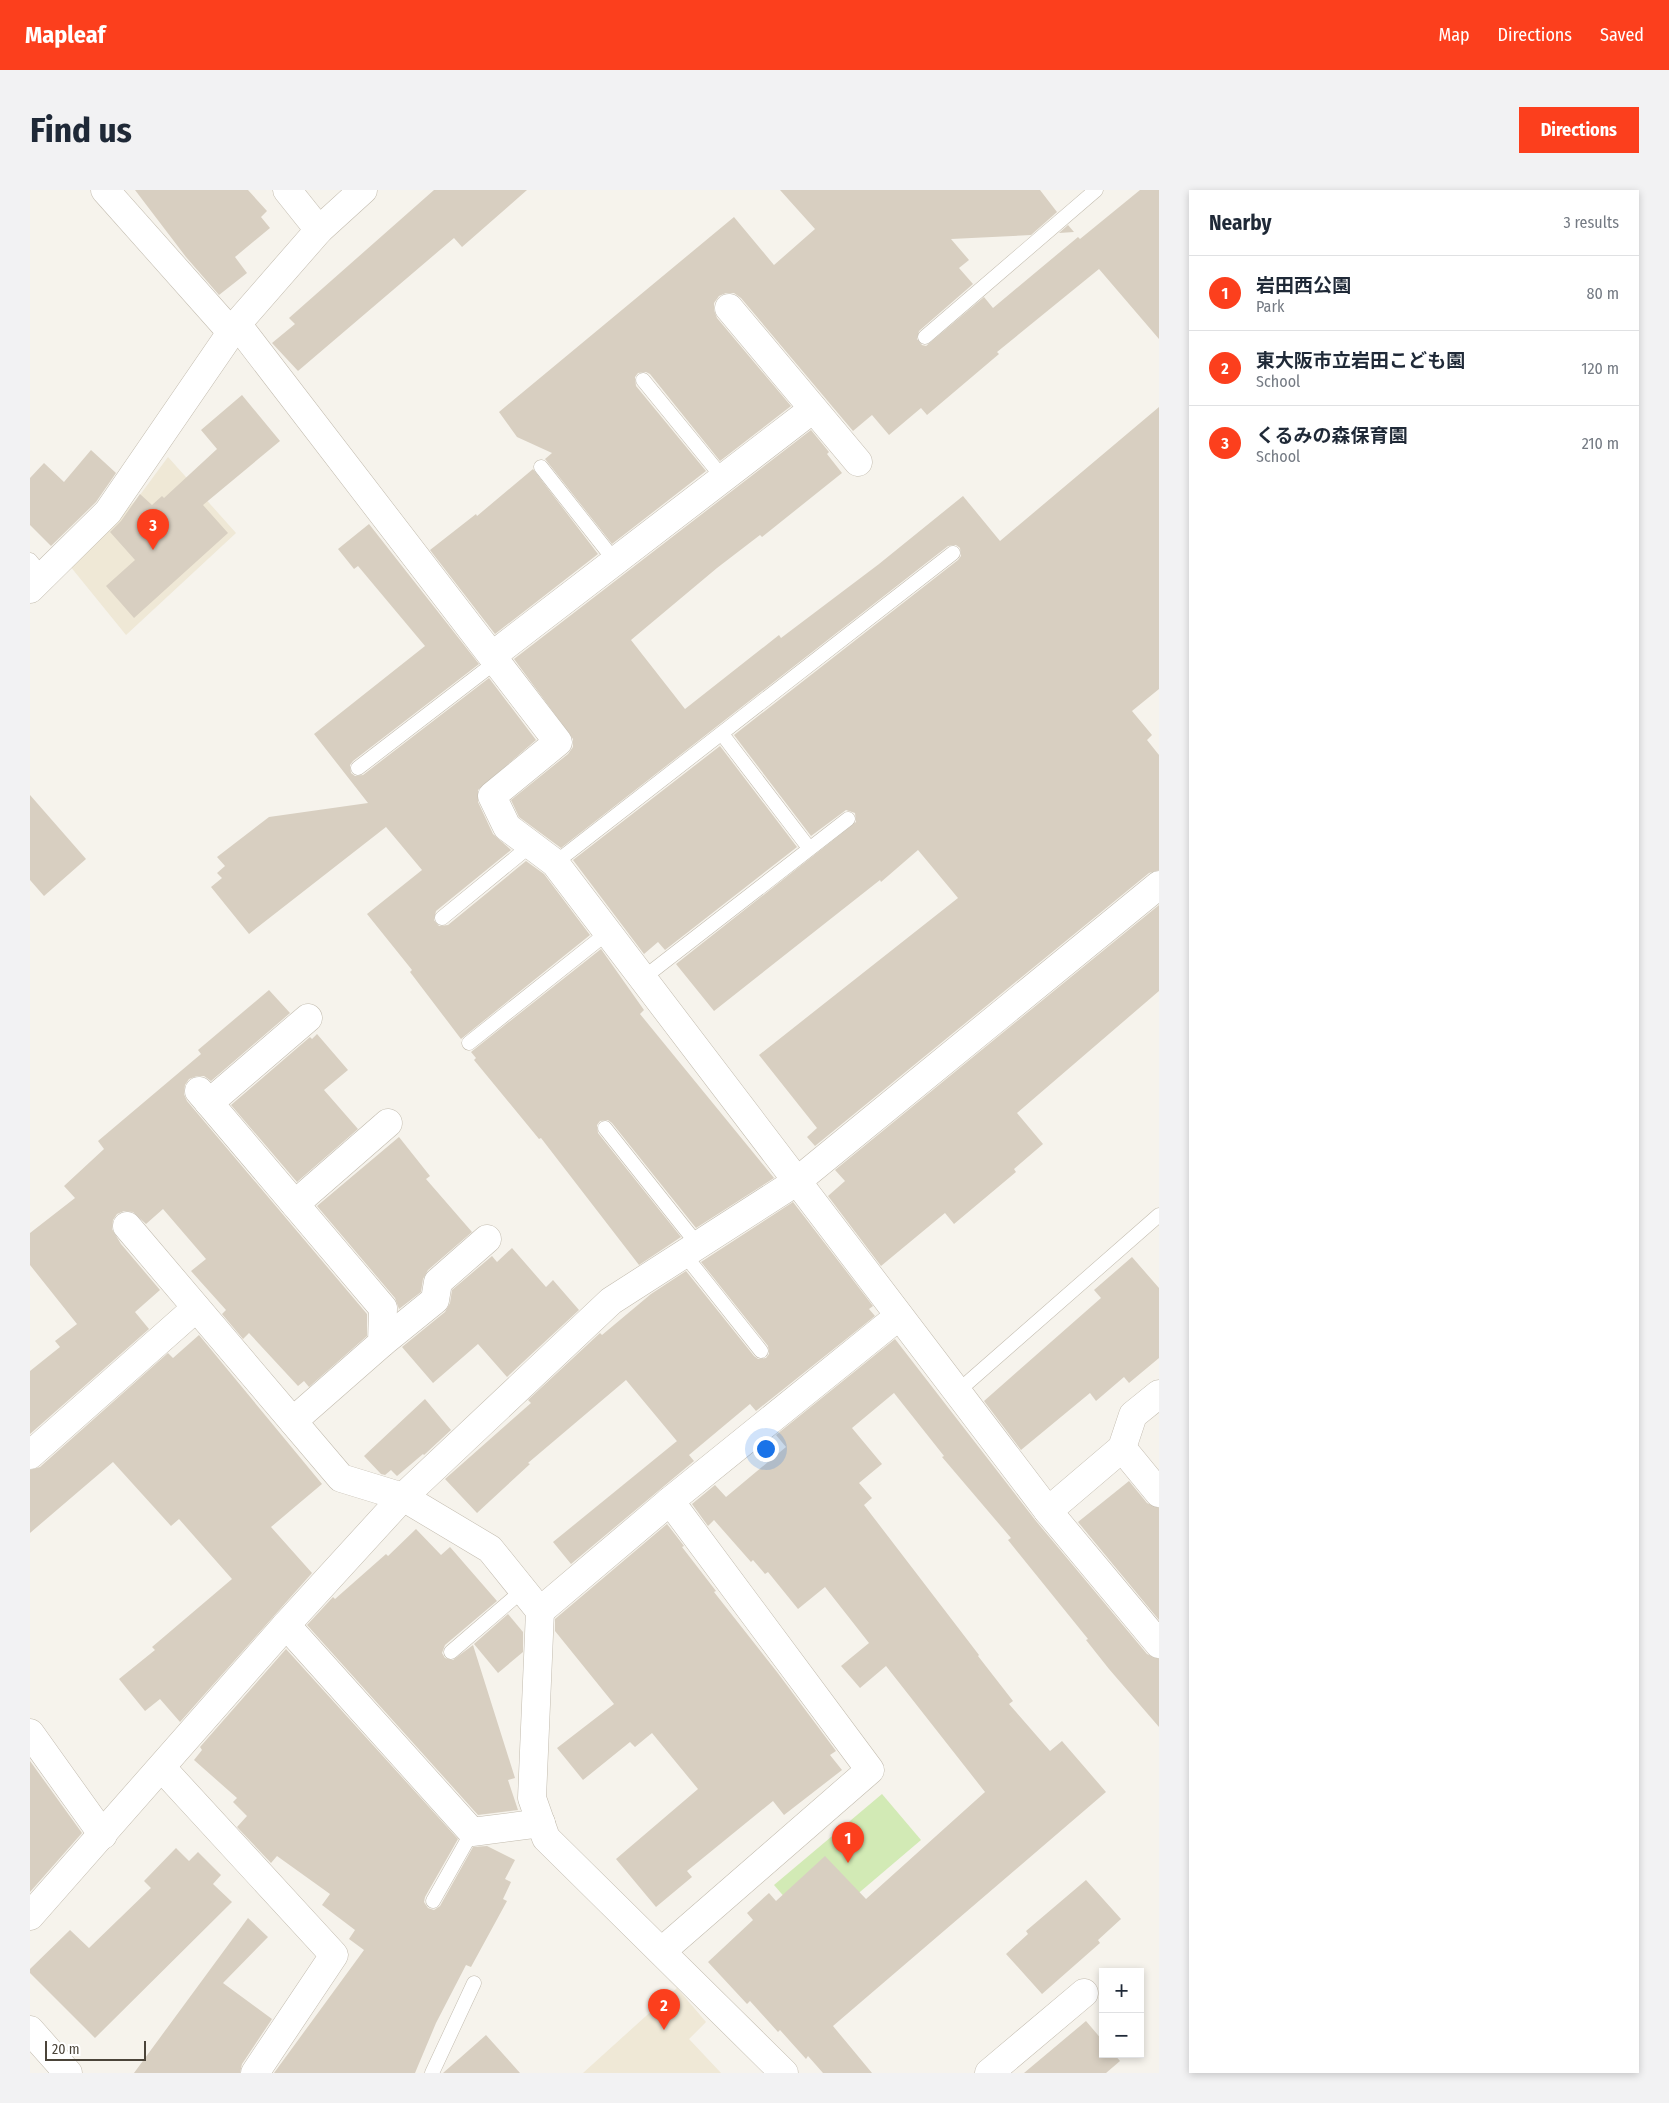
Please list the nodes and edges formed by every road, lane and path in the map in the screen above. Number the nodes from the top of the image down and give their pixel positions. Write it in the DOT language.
graph roads {
  1 [pos="105,190"];
  2 [pos="287,190"];
  3 [pos="363,190"];
  4 [pos="1096,190"];
  5 [pos="319,230"];
  6 [pos="729,308"];
  7 [pos="234,329"];
  8 [pos="925,337"];
  9 [pos="643,380"];
  10 [pos="812,409"];
  11 [pos="858,462"];
  12 [pos="542,467"];
  13 [pos="723,478"];
  14 [pos="953,553"];
  15 [pos="615,561"];
  16 [pos="34,575"];
  17 [pos="495,658"];
  18 [pos="722,734"];
  19 [pos="358,768"];
  20 [pos="848,819"];
  21 [pos="531,845"];
  22 [pos="810,848"];
  23 [pos="555,863"];
  24 [pos="1159,885"];
  25 [pos="442,918"];
  26 [pos="607,932"];
  27 [pos="642,979"];
  28 [pos="308,1018"];
  29 [pos="469,1043"];
  30 [pos="388,1123"];
  31 [pos="605,1128"];
  32 [pos="796,1182"];
  33 [pos="295,1204"];
  34 [pos="1159,1215"];
  35 [pos="127,1226"];
  36 [pos="487,1239"];
  37 [pos="691,1250"];
  38 [pos="196,1308"];
  39 [pos="899,1316"];
  40 [pos="382,1343"];
  41 [pos="761,1351"];
  42 [pos="957,1392"];
  43 [pos="1159,1394"];
  44 [pos="293,1421"];
  45 [pos="1122,1448"];
  46 [pos="30,1455"];
  47 [pos="1159,1493"];
  48 [pos="403,1497"];
  49 [pos="670,1501"];
  50 [pos="1048,1512"];
  51 [pos="532,1600"];
  52 [pos="286,1625"];
  53 [pos="1159,1644"];
  54 [pos="451,1652"];
  55 [pos="30,1733"];
  56 [pos="162,1768"];
  57 [pos="541,1823"];
  58 [pos="472,1832"];
  59 [pos="103,1835"];
  60 [pos="432,1901"];
  61 [pos="30,1916"];
  62 [pos="662,1951"];
  63 [pos="474,1983"];
  64 [pos="1084,1993"];
  65 [pos="30,2030"];
  66 [pos="68,2073"];
  67 [pos="255,2073"];
  68 [pos="432,2073"];
  69 [pos="784,2073"];
  70 [pos="990,2073"];
  1 -- 7 [label="street"];
  2 -- 5 [label="street"];
  3 -- 5 [label="street"];
  4 -- 8 [label="lane"];
  5 -- 7 [label="street"];
  6 -- 10 [label="street"];
  7 -- 16 [label="street"];
  7 -- 17 [label="street"];
  9 -- 13 [label="lane"];
  10 -- 11 [label="street"];
  10 -- 13 [label="street"];
  12 -- 15 [label="lane"];
  13 -- 15 [label="street"];
  14 -- 18 [label="lane"];
  15 -- 17 [label="street"];
  17 -- 19 [label="lane"];
  17 -- 21 [label="street"];
  18 -- 22 [label="lane"];
  18 -- 23 [label="lane"];
  20 -- 22 [label="lane"];
  21 -- 23 [label="street"];
  21 -- 25 [label="lane"];
  22 -- 27 [label="lane"];
  23 -- 26 [label="street"];
  24 -- 32 [label="street"];
  26 -- 27 [label="street"];
  26 -- 29 [label="lane"];
  27 -- 32 [label="street"];
  28 -- 33 [label="street"];
  30 -- 33 [label="street"];
  31 -- 37 [label="lane"];
  32 -- 37 [label="street"];
  32 -- 39 [label="street"];
  33 -- 40 [label="street"];
  34 -- 42 [label="lane"];
  35 -- 38 [label="street"];
  36 -- 40 [label="street"];
  37 -- 41 [label="lane"];
  37 -- 48 [label="street"];
  38 -- 44 [label="street"];
  38 -- 46 [label="street"];
  39 -- 42 [label="street"];
  39 -- 49 [label="street"];
  40 -- 44 [label="street"];
  42 -- 50 [label="street"];
  43 -- 45 [label="street"];
  44 -- 48 [label="street"];
  45 -- 47 [label="street"];
  45 -- 50 [label="street"];
  48 -- 51 [label="street"];
  48 -- 52 [label="street"];
  49 -- 51 [label="street"];
  49 -- 62 [label="street"];
  50 -- 53 [label="street"];
  51 -- 54 [label="lane"];
  51 -- 57 [label="street"];
  52 -- 56 [label="street"];
  52 -- 58 [label="street"];
  55 -- 59 [label="street"];
  56 -- 59 [label="street"];
  56 -- 67 [label="street"];
  57 -- 58 [label="street"];
  57 -- 62 [label="street"];
  58 -- 60 [label="lane"];
  59 -- 61 [label="street"];
  62 -- 69 [label="street"];
  63 -- 68 [label="lane"];
  64 -- 70 [label="street"];
  65 -- 66 [label="street"];
}
